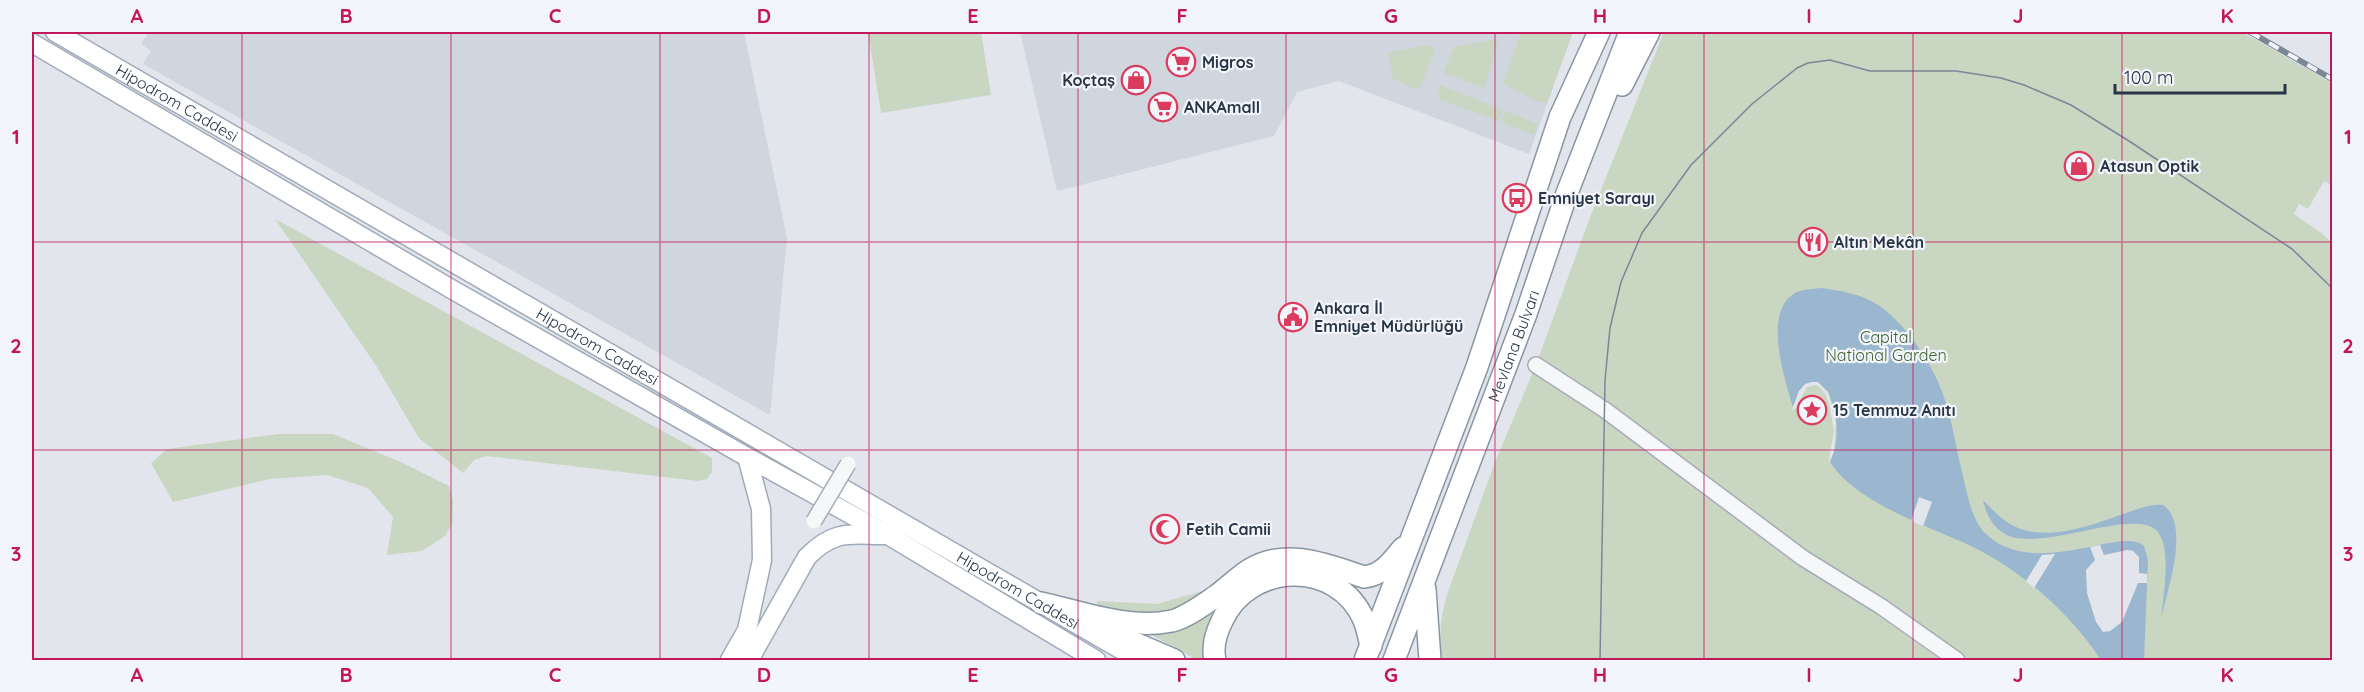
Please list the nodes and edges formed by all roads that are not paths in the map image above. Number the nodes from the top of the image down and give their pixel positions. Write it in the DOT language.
graph roads {
  1 [pos="55,32"];
  2 [pos="1586,32"];
  3 [pos="1599,32"];
  4 [pos="1630,32"];
  5 [pos="1649,32"];
  6 [pos="32,43"];
  7 [pos="1560,117"];
  8 [pos="1567,193"];
  9 [pos="1536,365"];
  10 [pos="747,457"];
  11 [pos="848,464"];
  12 [pos="814,521"];
  13 [pos="888,535"];
  14 [pos="1411,539"];
  15 [pos="1424,580"];
  16 [pos="1041,603"];
  17 [pos="1368,653"];
  18 [pos="730,660"];
  19 [pos="749,660"];
  20 [pos="1096,660"];
  21 [pos="1139,660"];
  22 [pos="1174,660"];
  23 [pos="1215,660"];
  24 [pos="1394,660"];
  25 [pos="1430,660"];
  26 [pos="1957,660"];
  1 -- 16 [label="main road, Hipodrom Caddesi"];
  2 -- 7 [label="highway"];
  3 -- 7 [label="highway, Mevlana Bulvarı"];
  4 -- 8 [label="highway, Mevlana Bulvarı"];
  5 -- 8 [label="highway"];
  6 -- 10 [label="main road, Hipodrom Caddesi"];
  7 -- 14 [label="highway, Mevlana Bulvarı"];
  8 -- 15 [label="highway, Mevlana Bulvarı"];
  9 -- 26 [label="street"];
  10 -- 13 [label="main road, Hipodrom Caddesi"];
  10 -- 18 [label="main road"];
  11 -- 12 [label="street, bridge"];
  13 -- 19 [label="main road"];
  13 -- 20 [label="main road, Hipodrom Caddesi"];
  14 -- 16 [label="highway"];
  14 -- 17 [label="highway, Mevlana Bulvarı"];
  15 -- 24 [label="highway, Mevlana Bulvarı"];
  15 -- 25 [label="highway"];
  16 -- 21 [label="main road, Hipodrom Caddesi"];
  16 -- 22 [label="highway"];
  17 -- 23 [label="highway"];
}
